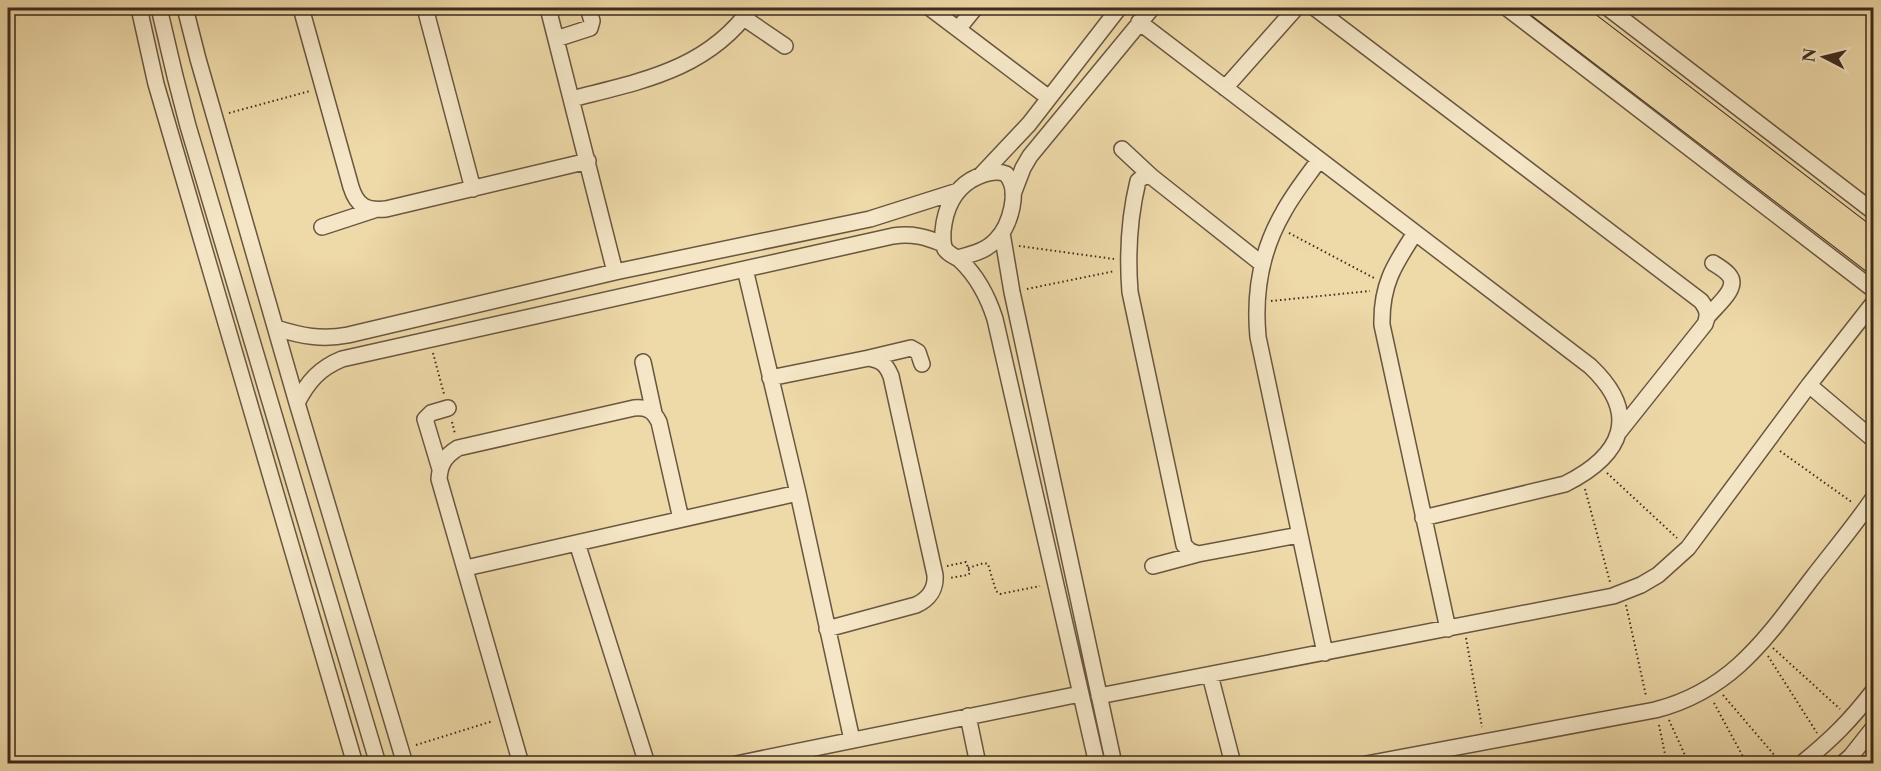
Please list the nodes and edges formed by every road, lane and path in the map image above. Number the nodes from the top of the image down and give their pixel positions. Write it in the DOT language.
graph roads {
  1 [pos="139,8"];
  2 [pos="159,8"];
  3 [pos="185,8"];
  4 [pos="301,8"];
  5 [pos="425,8"];
  6 [pos="548,8"];
  7 [pos="588,8"];
  8 [pos="930,8"];
  9 [pos="975,8"];
  10 [pos="1119,8"];
  11 [pos="1152,8"];
  12 [pos="1296,8"];
  13 [pos="1316,8"];
  14 [pos="1507,8"];
  15 [pos="1539,8"];
  16 [pos="1570,8"];
  17 [pos="1608,8"];
  18 [pos="748,13"];
  19 [pos="1139,22"];
  20 [pos="958,29"];
  21 [pos="556,39"];
  22 [pos="784,46"];
  23 [pos="324,87"];
  24 [pos="1225,88"];
  25 [pos="1049,98"];
  26 [pos="572,99"];
  27 [pos="215,117"];
  28 [pos="1122,149"];
  29 [pos="1319,160"];
  30 [pos="588,161"];
  31 [pos="980,176"];
  32 [pos="1152,177"];
  33 [pos="472,189"];
  34 [pos="958,191"];
  35 [pos="1013,194"];
  36 [pos="374,210"];
  37 [pos="1874,212"];
  38 [pos="1275,226"];
  39 [pos="322,227"];
  40 [pos="1415,233"];
  41 [pos="1003,239"];
  42 [pos="1874,241"];
  43 [pos="943,244"];
  44 [pos="958,258"];
  45 [pos="1713,262"];
  46 [pos="1262,264"];
  47 [pos="1874,264"];
  48 [pos="1128,265"];
  49 [pos="745,269"];
  50 [pos="615,272"];
  51 [pos="1385,287"];
  52 [pos="1874,290"];
  53 [pos="1012,292"];
  54 [pos="1874,302"];
  55 [pos="1256,303"];
  56 [pos="1708,316"];
  57 [pos="276,328"];
  58 [pos="869,358"];
  59 [pos="643,362"];
  60 [pos="922,364"];
  61 [pos="770,378"];
  62 [pos="1809,385"];
  63 [pos="297,403"];
  64 [pos="448,408"];
  65 [pos="654,413"];
  66 [pos="1617,435"];
  67 [pos="1874,440"];
  68 [pos="1768,442"];
  69 [pos="1597,464"];
  70 [pos="440,469"];
  71 [pos="1582,475"];
  72 [pos="798,493"];
  73 [pos="1874,497"];
  74 [pos="1864,511"];
  75 [pos="1423,518"];
  76 [pos="681,519"];
  77 [pos="1299,535"];
  78 [pos="577,543"];
  79 [pos="1688,548"];
  80 [pos="1198,554"];
  81 [pos="1153,567"];
  82 [pos="466,568"];
  83 [pos="968,568"];
  84 [pos="935,575"];
  85 [pos="1055,583"];
  86 [pos="1618,595"];
  87 [pos="1464,626"];
  88 [pos="827,628"];
  89 [pos="1448,629"];
  90 [pos="1762,641"];
  91 [pos="1325,653"];
  92 [pos="1210,675"];
  93 [pos="1711,688"];
  94 [pos="1874,690"];
  95 [pos="1080,694"];
  96 [pos="1099,696"];
  97 [pos="1656,709"];
  98 [pos="507,716"];
  99 [pos="968,716"];
  100 [pos="1851,720"];
  101 [pos="1874,728"];
  102 [pos="852,740"];
  103 [pos="1485,741"];
  104 [pos="1825,745"];
  105 [pos="403,757"];
  106 [pos="355,764"];
  107 [pos="378,764"];
  108 [pos="521,764"];
  109 [pos="647,764"];
  110 [pos="736,764"];
  111 [pos="978,764"];
  112 [pos="1097,764"];
  113 [pos="1114,764"];
  114 [pos="1233,764"];
  115 [pos="1366,764"];
  116 [pos="1667,764"];
  117 [pos="1689,764"];
  118 [pos="1747,764"];
  119 [pos="1782,764"];
  120 [pos="1801,764"];
  121 [pos="1842,764"];
  1 -- 106 [label="street"];
  2 -- 107 [label="street"];
  3 -- 27 [label="street"];
  4 -- 23 [label="street"];
  5 -- 33 [label="street"];
  6 -- 21 [label="street"];
  7 -- 21 [label="street"];
  8 -- 20 [label="street"];
  9 -- 20 [label="street"];
  10 -- 25 [label="street"];
  11 -- 19 [label="street"];
  12 -- 24 [label="street"];
  13 -- 56 [label="street"];
  14 -- 52 [label="street"];
  15 -- 47 [label="main road"];
  16 -- 42 [label="main road"];
  17 -- 37 [label="street"];
  18 -- 22 [label="street"];
  18 -- 26 [label="street"];
  19 -- 24 [label="street"];
  19 -- 35 [label="street"];
  20 -- 25 [label="street"];
  21 -- 26 [label="street"];
  23 -- 27 [label="path"];
  23 -- 36 [label="street"];
  24 -- 29 [label="street"];
  25 -- 31 [label="street"];
  26 -- 30 [label="street"];
  27 -- 57 [label="street"];
  28 -- 32 [label="street"];
  29 -- 38 [label="street"];
  29 -- 40 [label="street"];
  30 -- 33 [label="street"];
  30 -- 50 [label="street"];
  31 -- 34 [label="street"];
  31 -- 35 [label="street"];
  32 -- 46 [label="street"];
  32 -- 48 [label="street"];
  33 -- 36 [label="street"];
  34 -- 43 [label="street"];
  34 -- 50 [label="street"];
  35 -- 41 [label="street"];
  36 -- 39 [label="street"];
  38 -- 46 [label="street"];
  38 -- 51 [label="path"];
  40 -- 51 [label="street"];
  40 -- 66 [label="street"];
  41 -- 44 [label="street"];
  41 -- 48 [label="path"];
  41 -- 53 [label="street"];
  43 -- 44 [label="street"];
  43 -- 49 [label="street"];
  44 -- 85 [label="street"];
  45 -- 56 [label="street"];
  46 -- 55 [label="street"];
  48 -- 53 [label="path"];
  48 -- 80 [label="street"];
  49 -- 61 [label="street"];
  49 -- 63 [label="street"];
  50 -- 57 [label="street"];
  51 -- 55 [label="path"];
  51 -- 75 [label="street"];
  53 -- 96 [label="street"];
  54 -- 62 [label="street"];
  55 -- 77 [label="street"];
  56 -- 66 [label="street"];
  57 -- 63 [label="street"];
  58 -- 60 [label="street"];
  58 -- 61 [label="street"];
  58 -- 84 [label="street"];
  59 -- 65 [label="street"];
  61 -- 72 [label="street"];
  62 -- 67 [label="street"];
  62 -- 68 [label="street"];
  63 -- 105 [label="street"];
  64 -- 70 [label="street"];
  65 -- 70 [label="street"];
  65 -- 76 [label="street"];
  66 -- 69 [label="street"];
  68 -- 74 [label="path"];
  68 -- 79 [label="street"];
  69 -- 71 [label="street"];
  69 -- 79 [label="path"];
  70 -- 82 [label="street"];
  71 -- 75 [label="street"];
  71 -- 86 [label="path"];
  72 -- 76 [label="street"];
  72 -- 88 [label="street"];
  73 -- 74 [label="street"];
  74 -- 90 [label="street"];
  75 -- 89 [label="street"];
  76 -- 78 [label="street"];
  77 -- 80 [label="street"];
  77 -- 91 [label="street"];
  78 -- 82 [label="street"];
  78 -- 109 [label="street"];
  79 -- 86 [label="street"];
  80 -- 81 [label="street"];
  82 -- 98 [label="street"];
  83 -- 84 [label="path"];
  83 -- 84 [label="path"];
  83 -- 85 [label="path"];
  84 -- 88 [label="street"];
  85 -- 95 [label="street"];
  86 -- 87 [label="street"];
  86 -- 97 [label="path"];
  87 -- 89 [label="street"];
  87 -- 103 [label="path"];
  88 -- 102 [label="street"];
  89 -- 91 [label="street"];
  90 -- 93 [label="street"];
  90 -- 100 [label="path"];
  90 -- 104 [label="path"];
  91 -- 92 [label="street"];
  92 -- 96 [label="street"];
  92 -- 114 [label="street"];
  93 -- 97 [label="street"];
  93 -- 118 [label="path"];
  93 -- 119 [label="path"];
  94 -- 100 [label="street"];
  95 -- 99 [label="street"];
  95 -- 112 [label="street"];
  96 -- 113 [label="street"];
  97 -- 103 [label="street"];
  97 -- 116 [label="path"];
  97 -- 117 [label="path"];
  98 -- 105 [label="path"];
  98 -- 108 [label="street"];
  99 -- 102 [label="street"];
  99 -- 111 [label="street"];
  100 -- 104 [label="street"];
  101 -- 121 [label="street"];
  102 -- 110 [label="street"];
  103 -- 115 [label="street"];
  104 -- 120 [label="street"];
}
